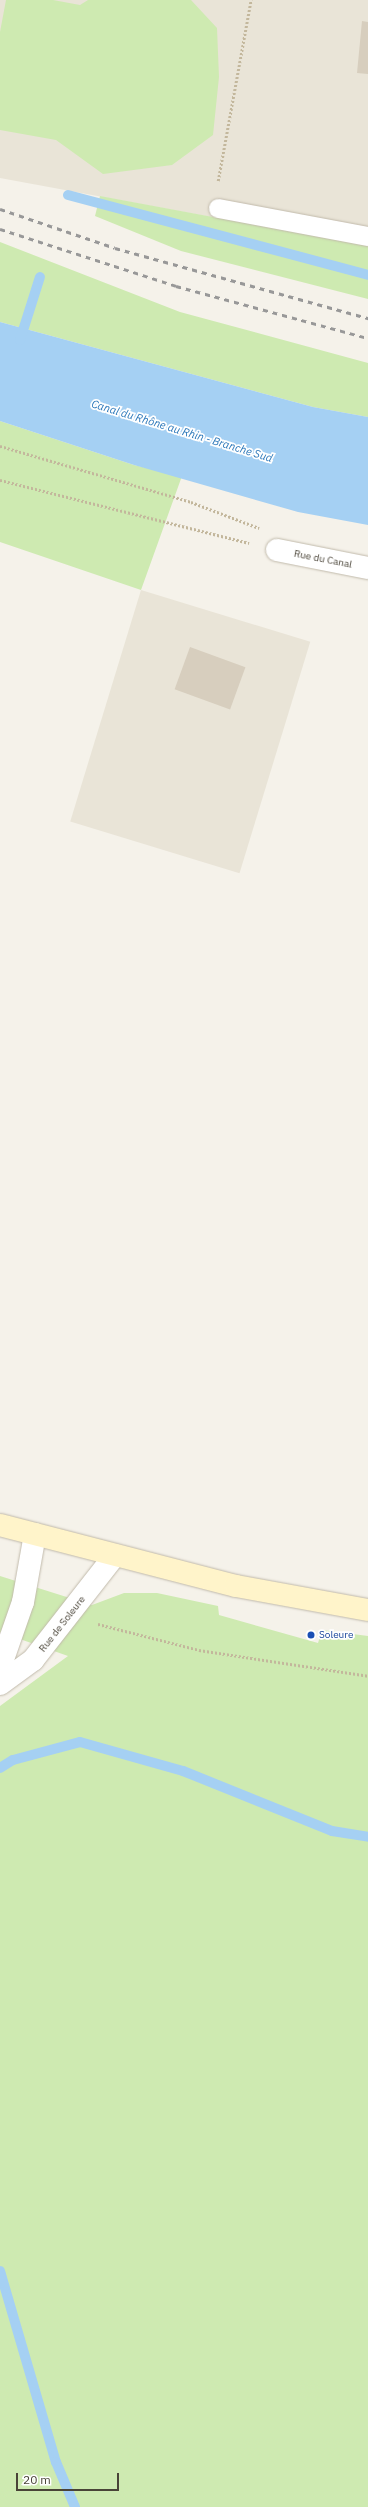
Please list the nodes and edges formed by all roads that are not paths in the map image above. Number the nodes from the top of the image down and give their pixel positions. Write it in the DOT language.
graph roads {
  1 [pos="218,208"];
  2 [pos="368,236"];
  3 [pos="277,550"];
  4 [pos="368,568"];
  5 [pos="0,1525"];
  6 [pos="35,1534"];
  7 [pos="115,1555"];
  8 [pos="368,1610"];
  9 [pos="0,1668"];
  10 [pos="0,1684"];
  1 -- 2 [label="lane"];
  3 -- 4 [label="street, Rue du Canal"];
  5 -- 6 [label="main road"];
  6 -- 7 [label="main road"];
  6 -- 9 [label="street"];
  7 -- 8 [label="main road"];
  7 -- 10 [label="street, Rue de Soleure"];
}
